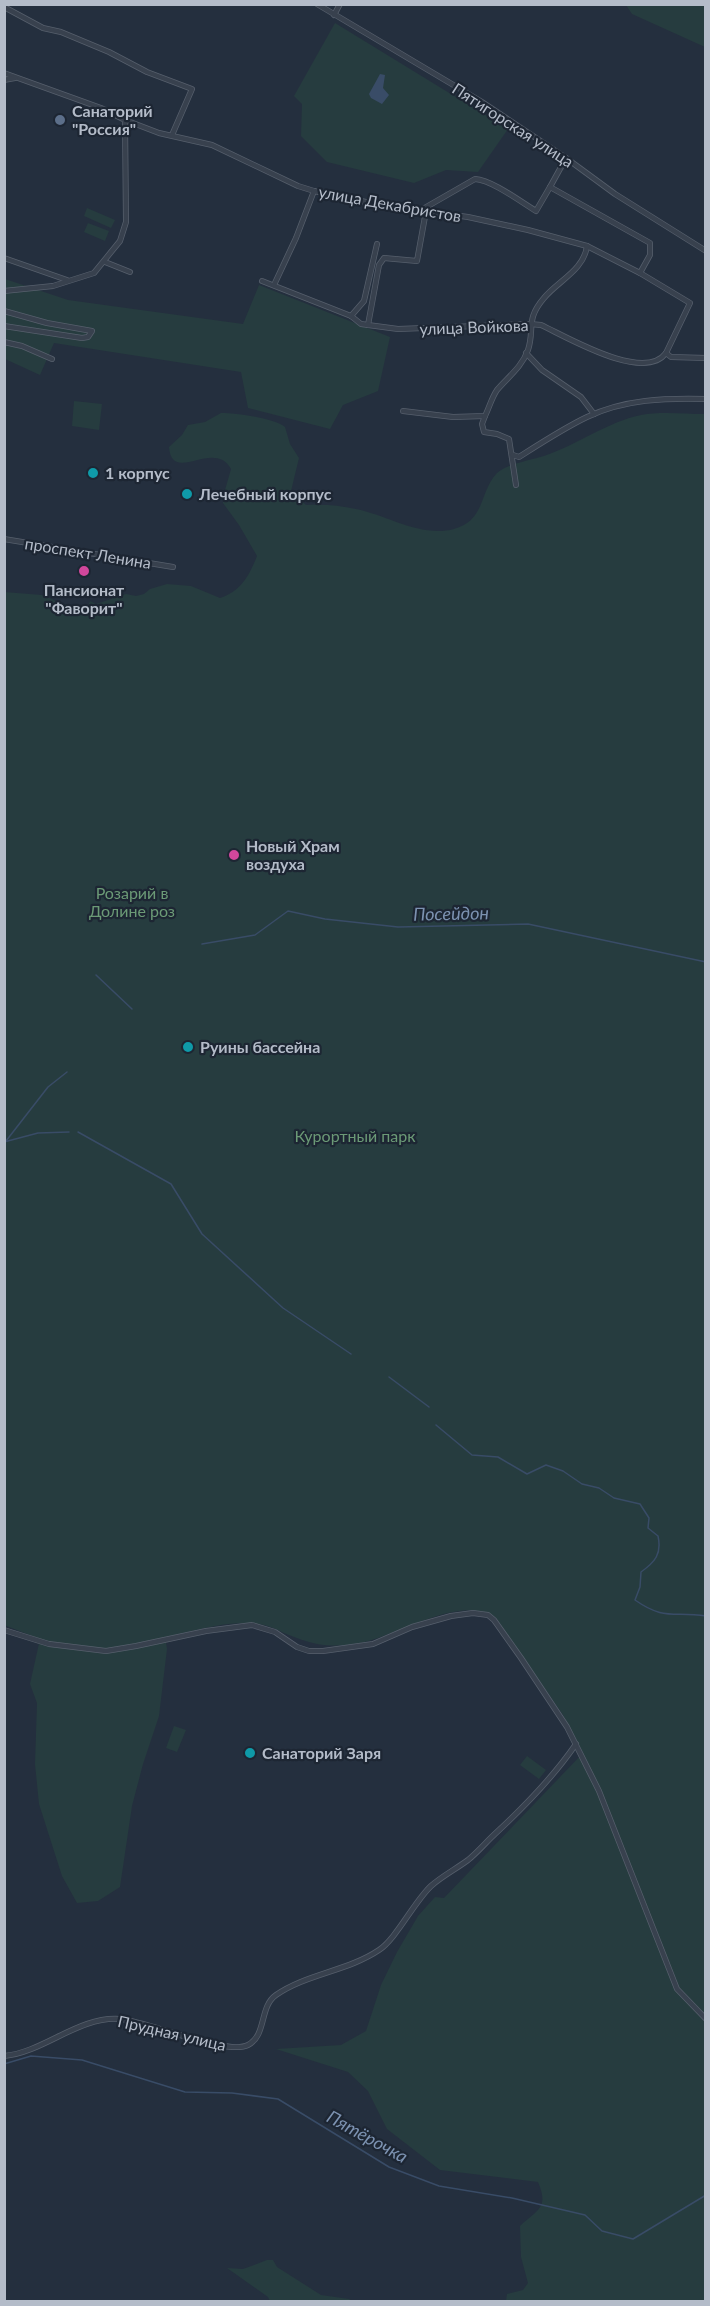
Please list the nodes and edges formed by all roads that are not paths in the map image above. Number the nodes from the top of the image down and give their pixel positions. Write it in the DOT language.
graph roads {
  1 [pos="317,4"];
  2 [pos="340,4"];
  3 [pos="4,7"];
  4 [pos="334,15"];
  5 [pos="4,74"];
  6 [pos="15,78"];
  7 [pos="4,80"];
  8 [pos="125,120"];
  9 [pos="172,135"];
  10 [pos="566,158"];
  11 [pos="550,187"];
  12 [pos="314,191"];
  13 [pos="423,211"];
  14 [pos="377,244"];
  15 [pos="587,246"];
  16 [pos="705,251"];
  17 [pos="4,258"];
  18 [pos="105,262"];
  19 [pos="130,272"];
  20 [pos="640,273"];
  21 [pos="262,280"];
  22 [pos="70,281"];
  23 [pos="274,285"];
  24 [pos="4,291"];
  25 [pos="4,311"];
  26 [pos="351,316"];
  27 [pos="530,324"];
  28 [pos="368,325"];
  29 [pos="4,326"];
  30 [pos="4,342"];
  31 [pos="526,353"];
  32 [pos="666,353"];
  33 [pos="705,358"];
  34 [pos="52,359"];
  35 [pos="705,399"];
  36 [pos="404,411"];
  37 [pos="594,414"];
  38 [pos="485,416"];
  39 [pos="513,455"];
  40 [pos="516,485"];
  41 [pos="4,539"];
  42 [pos="172,567"];
  43 [pos="4,1630"];
  44 [pos="576,1744"];
  45 [pos="705,2019"];
  46 [pos="4,2056"];
  1 -- 4 [label="street, Пятигорская улица"];
  2 -- 4 [label="street"];
  3 -- 9 [label="street"];
  4 -- 10 [label="street, Пятигорская улица"];
  5 -- 6 [label="street, улица Декабристов"];
  6 -- 7 [label="street"];
  6 -- 8 [label="street, улица Декабристов"];
  8 -- 9 [label="street, улица Декабристов"];
  8 -- 18 [label="street"];
  9 -- 12 [label="street, улица Декабристов"];
  10 -- 11 [label="street"];
  10 -- 16 [label="street, Пятигорская улица"];
  11 -- 13 [label="street"];
  11 -- 20 [label="street"];
  12 -- 13 [label="street, улица Декабристов"];
  12 -- 23 [label="street"];
  13 -- 15 [label="street, улица Декабристов"];
  13 -- 28 [label="street"];
  14 -- 26 [label="street"];
  15 -- 20 [label="street, улица Декабристов"];
  15 -- 27 [label="street"];
  17 -- 22 [label="street"];
  18 -- 19 [label="street"];
  18 -- 22 [label="street"];
  20 -- 32 [label="street, улица Декабристов"];
  21 -- 23 [label="street"];
  22 -- 24 [label="street"];
  23 -- 26 [label="street"];
  25 -- 29 [label="street"];
  26 -- 28 [label="street"];
  27 -- 28 [label="street, улица Войкова"];
  27 -- 31 [label="street"];
  27 -- 32 [label="street, улица Войкова"];
  30 -- 34 [label="street"];
  31 -- 37 [label="street"];
  31 -- 38 [label="street"];
  32 -- 33 [label="street"];
  35 -- 37 [label="street"];
  36 -- 38 [label="street"];
  37 -- 39 [label="street"];
  38 -- 39 [label="street"];
  39 -- 40 [label="street"];
  41 -- 42 [label="street, проспект Ленина"];
  43 -- 44 [label="street"];
  44 -- 45 [label="street"];
  44 -- 46 [label="street, Прудная улица"];
}
